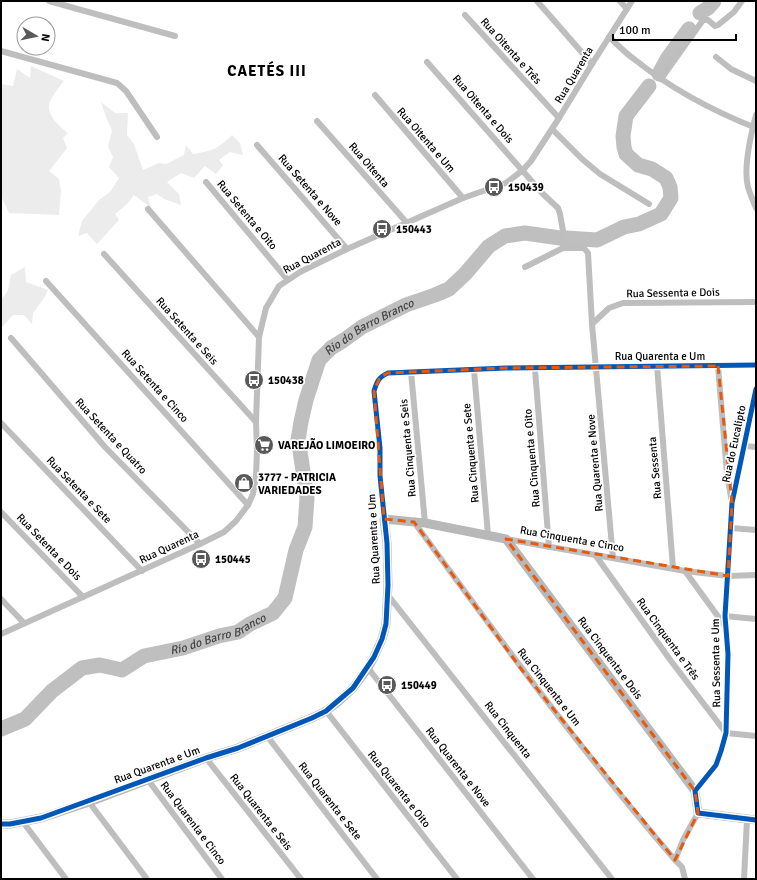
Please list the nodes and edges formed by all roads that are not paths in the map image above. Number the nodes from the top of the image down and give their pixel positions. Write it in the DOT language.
graph roads {
  1 [pos="49,1"];
  2 [pos="537,1"];
  3 [pos="620,1"];
  4 [pos="632,1"];
  5 [pos="742,1"];
  6 [pos="627,9"];
  7 [pos="465,15"];
  8 [pos="175,36"];
  9 [pos="609,36"];
  10 [pos="1,51"];
  11 [pos="716,57"];
  12 [pos="427,62"];
  13 [pos="592,64"];
  14 [pos="661,79"];
  15 [pos="756,81"];
  16 [pos="375,95"];
  17 [pos="756,115"];
  18 [pos="559,118"];
  19 [pos="317,121"];
  20 [pos="754,128"];
  21 [pos="552,129"];
  22 [pos="157,137"];
  23 [pos="257,145"];
  24 [pos="523,170"];
  25 [pos="206,182"];
  26 [pos="463,198"];
  27 [pos="649,204"];
  28 [pos="148,208"];
  29 [pos="756,208"];
  30 [pos="407,223"];
  31 [pos="563,248"];
  32 [pos="347,249"];
  33 [pos="104,254"];
  34 [pos="525,267"];
  35 [pos="287,279"];
  36 [pos="46,281"];
  37 [pos="756,302"];
  38 [pos="592,324"];
  39 [pos="11,338"];
  40 [pos="259,338"];
  41 [pos="756,365"];
  42 [pos="656,366"];
  43 [pos="718,366"];
  44 [pos="596,367"];
  45 [pos="535,369"];
  46 [pos="474,370"];
  47 [pos="411,372"];
  48 [pos="756,389"];
  49 [pos="256,422"];
  50 [pos="1,423"];
  51 [pos="745,446"];
  52 [pos="756,447"];
  53 [pos="732,503"];
  54 [pos="248,505"];
  55 [pos="1,512"];
  56 [pos="384,519"];
  57 [pos="414,522"];
  58 [pos="425,523"];
  59 [pos="731,528"];
  60 [pos="756,530"];
  61 [pos="488,535"];
  62 [pos="506,539"];
  63 [pos="200,544"];
  64 [pos="549,547"];
  65 [pos="596,556"];
  66 [pos="613,558"];
  67 [pos="673,568"];
  68 [pos="142,571"];
  69 [pos="686,571"];
  70 [pos="756,575"];
  71 [pos="728,576"];
  72 [pos="387,594"];
  73 [pos="83,596"];
  74 [pos="1,599"];
  75 [pos="725,616"];
  76 [pos="756,619"];
  77 [pos="24,623"];
  78 [pos="725,626"];
  79 [pos="1,634"];
  80 [pos="368,668"];
  81 [pos="326,711"];
  82 [pos="726,733"];
  83 [pos="267,736"];
  84 [pos="756,736"];
  85 [pos="206,758"];
  86 [pos="148,780"];
  87 [pos="695,791"];
  88 [pos="89,802"];
  89 [pos="698,813"];
  90 [pos="752,820"];
  91 [pos="23,822"];
  92 [pos="1,824"];
  93 [pos="675,860"];
  94 [pos="66,879"];
  95 [pos="147,879"];
  96 [pos="222,879"];
  97 [pos="301,879"];
  98 [pos="377,879"];
  99 [pos="456,879"];
  100 [pos="533,879"];
  101 [pos="612,879"];
  102 [pos="685,879"];
  103 [pos="744,879"];
  1 -- 8 [label="street"];
  2 -- 13 [label="street"];
  3 -- 6 [label="street"];
  4 -- 6 [label="street, Rua Quarenta"];
  5 -- 14 [label="street"];
  6 -- 9 [label="street, Rua Quarenta"];
  7 -- 18 [label="street, Rua Oitenta e Três"];
  9 -- 13 [label="street, Rua Quarenta"];
  9 -- 14 [label="street"];
  10 -- 22 [label="street"];
  11 -- 15 [label="street"];
  12 -- 24 [label="street, Rua Oitenta e Dois"];
  13 -- 18 [label="street, Rua Quarenta"];
  14 -- 20 [label="street"];
  16 -- 26 [label="street, Rua Oitenta e Um"];
  17 -- 20 [label="street"];
  18 -- 21 [label="street, Rua Quarenta"];
  19 -- 30 [label="street, Rua Oitenta"];
  20 -- 29 [label="street"];
  21 -- 24 [label="street, Rua Quarenta"];
  21 -- 27 [label="street"];
  23 -- 32 [label="street, Rua Setenta e Nove"];
  24 -- 26 [label="street, Rua Quarenta"];
  24 -- 31 [label="street, Rua Oitenta e Dois"];
  25 -- 35 [label="street, Rua Setenta e Oito"];
  26 -- 30 [label="street, Rua Quarenta"];
  28 -- 40 [label="street"];
  30 -- 32 [label="street, Rua Quarenta"];
  31 -- 34 [label="street"];
  31 -- 38 [label="street"];
  32 -- 35 [label="street, Rua Quarenta"];
  33 -- 49 [label="street, Rua Setenta e Seis"];
  35 -- 40 [label="street, Rua Quarenta"];
  36 -- 54 [label="street, Rua Setenta e Cinco"];
  37 -- 38 [label="street, Rua Sessenta e Dois"];
  38 -- 44 [label="street"];
  39 -- 63 [label="street, Rua Setenta e Quatro"];
  40 -- 49 [label="street, Rua Quarenta"];
  41 -- 43 [label="street, Rua Quarenta e Um"];
  42 -- 43 [label="street, Rua Quarenta e Um"];
  42 -- 44 [label="street, Rua Quarenta e Um"];
  42 -- 67 [label="street, Rua Sessenta"];
  43 -- 53 [label="street, Rua Sessenta e Um"];
  44 -- 45 [label="street, Rua Quarenta e Um"];
  44 -- 66 [label="street, Rua Quarenta e Nove"];
  45 -- 46 [label="street, Rua Quarenta e Um"];
  45 -- 64 [label="street, Rua Cinquenta e Oito"];
  46 -- 47 [label="street, Rua Quarenta e Um"];
  46 -- 61 [label="street, Rua Cinquenta e Sete"];
  47 -- 56 [label="street, Rua Quarenta e Um"];
  47 -- 58 [label="street, Rua Cinquenta e Seis"];
  48 -- 51 [label="street, Rua do Eucalipto"];
  49 -- 54 [label="street, Rua Quarenta"];
  50 -- 68 [label="street, Rua Setenta e Sete"];
  51 -- 52 [label="street"];
  51 -- 53 [label="street, Rua do Eucalipto"];
  53 -- 59 [label="street, Rua Sessenta e Um"];
  54 -- 63 [label="street, Rua Quarenta"];
  55 -- 73 [label="street, Rua Setenta e Dois"];
  56 -- 57 [label="street, Rua Cinquenta e Cinco"];
  56 -- 72 [label="street, Rua Quarenta e Um"];
  57 -- 58 [label="street, Rua Cinquenta e Cinco"];
  57 -- 93 [label="street, Rua Cinquenta e Um"];
  58 -- 61 [label="street, Rua Cinquenta e Cinco"];
  59 -- 60 [label="street"];
  59 -- 71 [label="street, Rua Sessenta e Um"];
  61 -- 62 [label="street, Rua Cinquenta e Cinco"];
  62 -- 64 [label="street, Rua Cinquenta e Cinco"];
  62 -- 87 [label="street, Rua Cinquenta e Dois"];
  63 -- 68 [label="street, Rua Quarenta"];
  64 -- 65 [label="street, Rua Cinquenta e Cinco"];
  65 -- 66 [label="street, Rua Cinquenta e Cinco"];
  65 -- 82 [label="street, Rua Cinquenta e Três"];
  66 -- 67 [label="street, Rua Cinquenta e Cinco"];
  67 -- 69 [label="street, Rua Cinquenta e Cinco"];
  68 -- 73 [label="street, Rua Quarenta"];
  69 -- 71 [label="street, Rua Cinquenta e Cinco"];
  69 -- 78 [label="street"];
  70 -- 71 [label="street, Rua Cinquenta e Cinco"];
  71 -- 75 [label="street, Rua Sessenta e Um"];
  72 -- 80 [label="street, Rua Quarenta e Um"];
  72 -- 101 [label="street, Rua Cinquenta"];
  73 -- 77 [label="street, Rua Quarenta"];
  74 -- 77 [label="street"];
  75 -- 76 [label="street"];
  75 -- 78 [label="street, Rua Sessenta e Um"];
  77 -- 79 [label="street, Rua Quarenta"];
  78 -- 82 [label="street, Rua Sessenta e Um"];
  80 -- 81 [label="street, Rua Quarenta e Um"];
  80 -- 100 [label="street, Rua Quarenta e Nove"];
  81 -- 83 [label="street, Rua Quarenta e Um"];
  81 -- 99 [label="street, Rua Quarenta e Oito"];
  82 -- 84 [label="street"];
  82 -- 87 [label="street, Rua Sessenta e Um"];
  83 -- 85 [label="street, Rua Quarenta e Um"];
  83 -- 98 [label="street, Rua Quarenta e Sete"];
  85 -- 86 [label="street, Rua Quarenta e Um"];
  85 -- 97 [label="street, Rua Quarenta e Seis"];
  86 -- 88 [label="street, Rua Quarenta e Um"];
  86 -- 96 [label="street, Rua Quarenta e Cinco"];
  87 -- 89 [label="street"];
  88 -- 91 [label="street, Rua Quarenta e Um"];
  88 -- 95 [label="street"];
  89 -- 90 [label="street"];
  89 -- 93 [label="street"];
  90 -- 103 [label="street"];
  91 -- 92 [label="street, Rua Quarenta e Um"];
  91 -- 94 [label="street"];
  93 -- 102 [label="street"];
}
